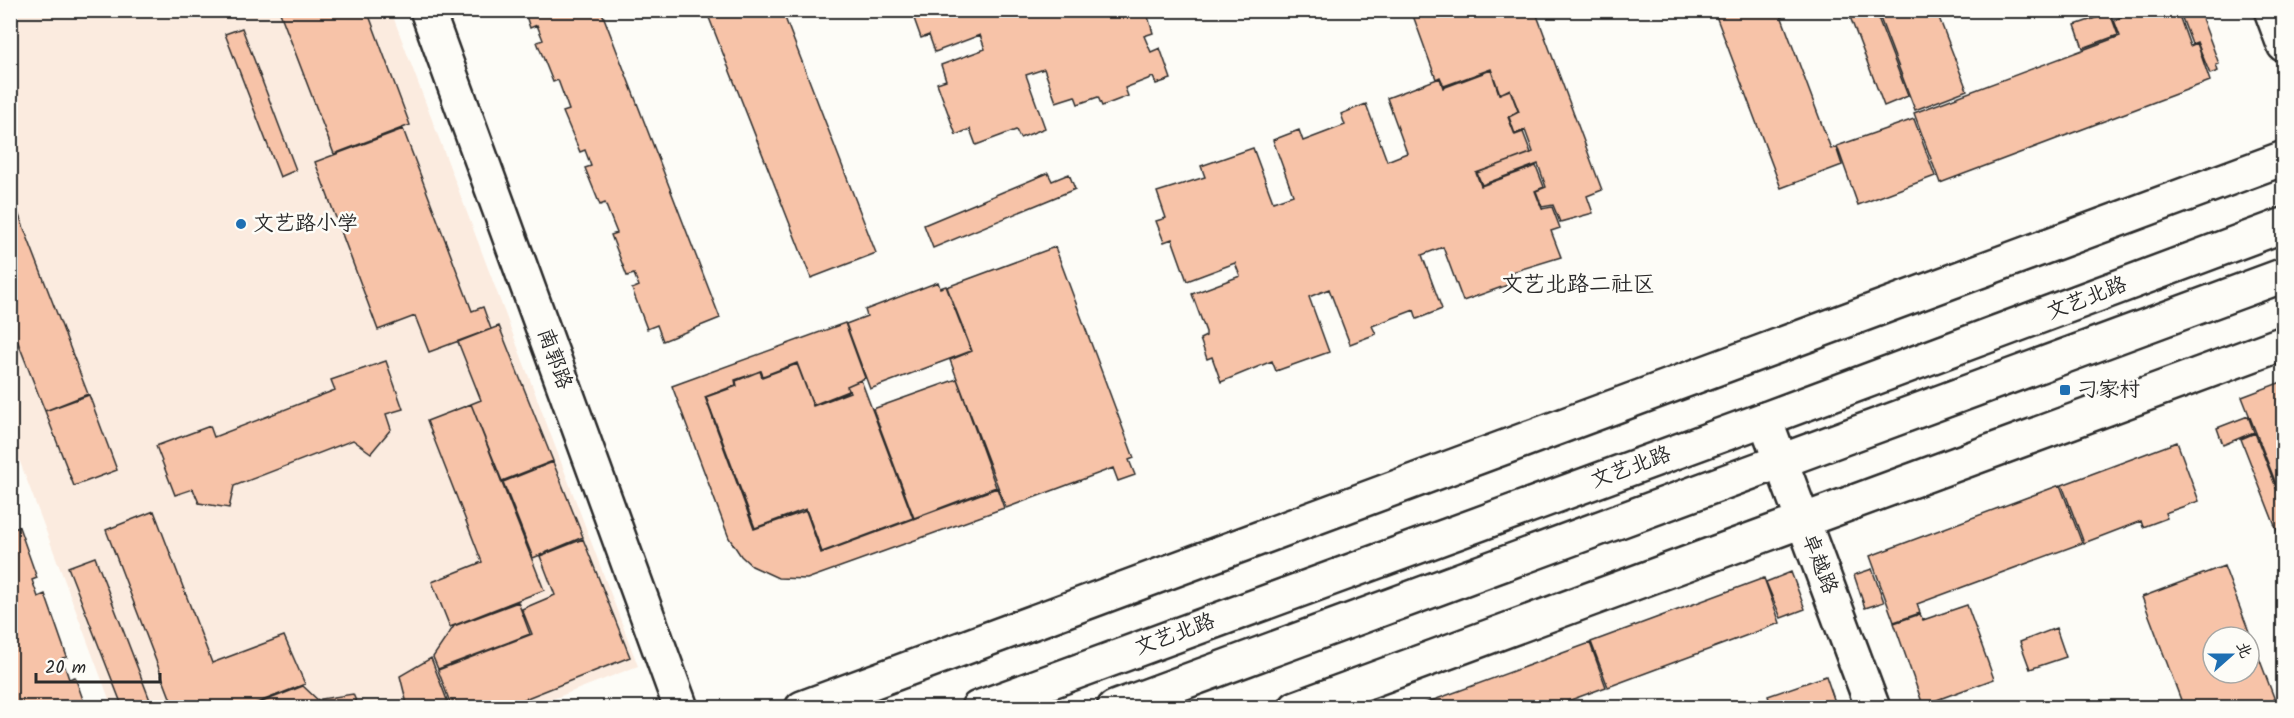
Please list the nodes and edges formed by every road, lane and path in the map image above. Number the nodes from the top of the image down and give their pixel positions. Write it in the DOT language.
graph roads {
  1 [pos="427,10"];
  2 [pos="2271,10"];
  3 [pos="2283,45"];
  4 [pos="2283,158"];
  5 [pos="2283,225"];
  6 [pos="2283,275"];
  7 [pos="2283,343"];
  8 [pos="1765,419"];
  9 [pos="1780,461"];
  10 [pos="1802,521"];
  11 [pos="681,708"];
  12 [pos="802,708"];
  13 [pos="978,708"];
  14 [pos="1114,708"];
  15 [pos="1296,708"];
  16 [pos="1873,708"];
  1 -- 11 [label="street, 南郭路"];
  2 -- 3 [label="street"];
  4 -- 12 [label="street"];
  5 -- 8 [label="street, 文艺北路"];
  6 -- 9 [label="street"];
  7 -- 10 [label="street"];
  8 -- 9 [label="street, 卓越路"];
  8 -- 13 [label="street, 文艺北路"];
  9 -- 10 [label="street, 卓越路"];
  9 -- 14 [label="street"];
  10 -- 15 [label="street"];
  10 -- 16 [label="street, 卓越路"];
}
